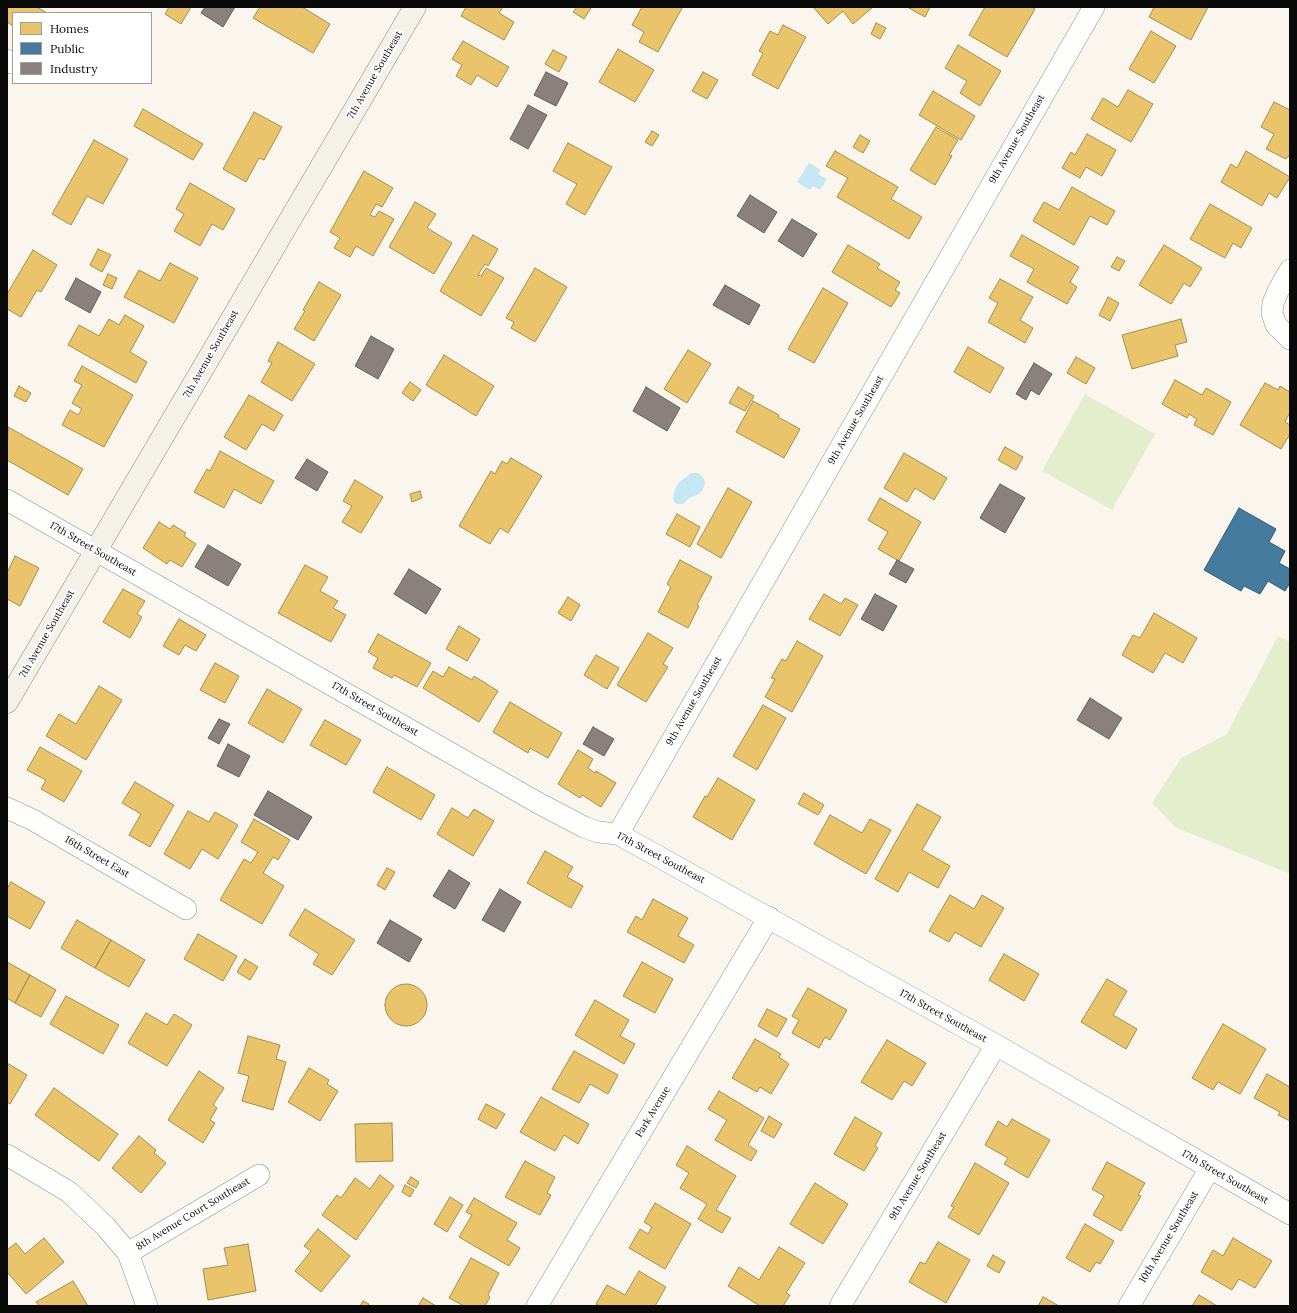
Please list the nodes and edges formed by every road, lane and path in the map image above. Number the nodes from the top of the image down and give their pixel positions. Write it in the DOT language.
graph roads {
  1 [pos="414,7"];
  2 [pos="1094,7"];
  3 [pos="1290,270"];
  4 [pos="1290,339"];
  5 [pos="7,500"];
  6 [pos="96,550"];
  7 [pos="7,702"];
  8 [pos="7,808"];
  9 [pos="618,834"];
  10 [pos="186,909"];
  11 [pos="769,917"];
  12 [pos="996,1045"];
  13 [pos="7,1155"];
  14 [pos="1210,1168"];
  15 [pos="258,1175"];
  16 [pos="1290,1214"];
  17 [pos="128,1252"];
  18 [pos="147,1306"];
  19 [pos="537,1306"];
  20 [pos="840,1306"];
  21 [pos="1129,1306"];
  1 -- 6 [label="street, 7th Avenue Southeast"];
  2 -- 9 [label="street, 9th Avenue Southeast"];
  3 -- 4 [label="street"];
  5 -- 6 [label="street, 17th Street Southeast"];
  6 -- 7 [label="street, 7th Avenue Southeast"];
  6 -- 9 [label="street, 17th Street Southeast"];
  8 -- 10 [label="street, 16th Street East"];
  9 -- 11 [label="street, 17th Street Southeast"];
  11 -- 12 [label="street, 17th Street Southeast"];
  11 -- 19 [label="street, Park Avenue"];
  12 -- 14 [label="street, 17th Street Southeast"];
  12 -- 20 [label="street, 9th Avenue Southeast"];
  13 -- 17 [label="street"];
  14 -- 16 [label="street, 17th Street Southeast"];
  14 -- 21 [label="street, 10th Avenue Southeast"];
  15 -- 17 [label="street, 8th Avenue Court Southeast"];
  17 -- 18 [label="street"];
}
